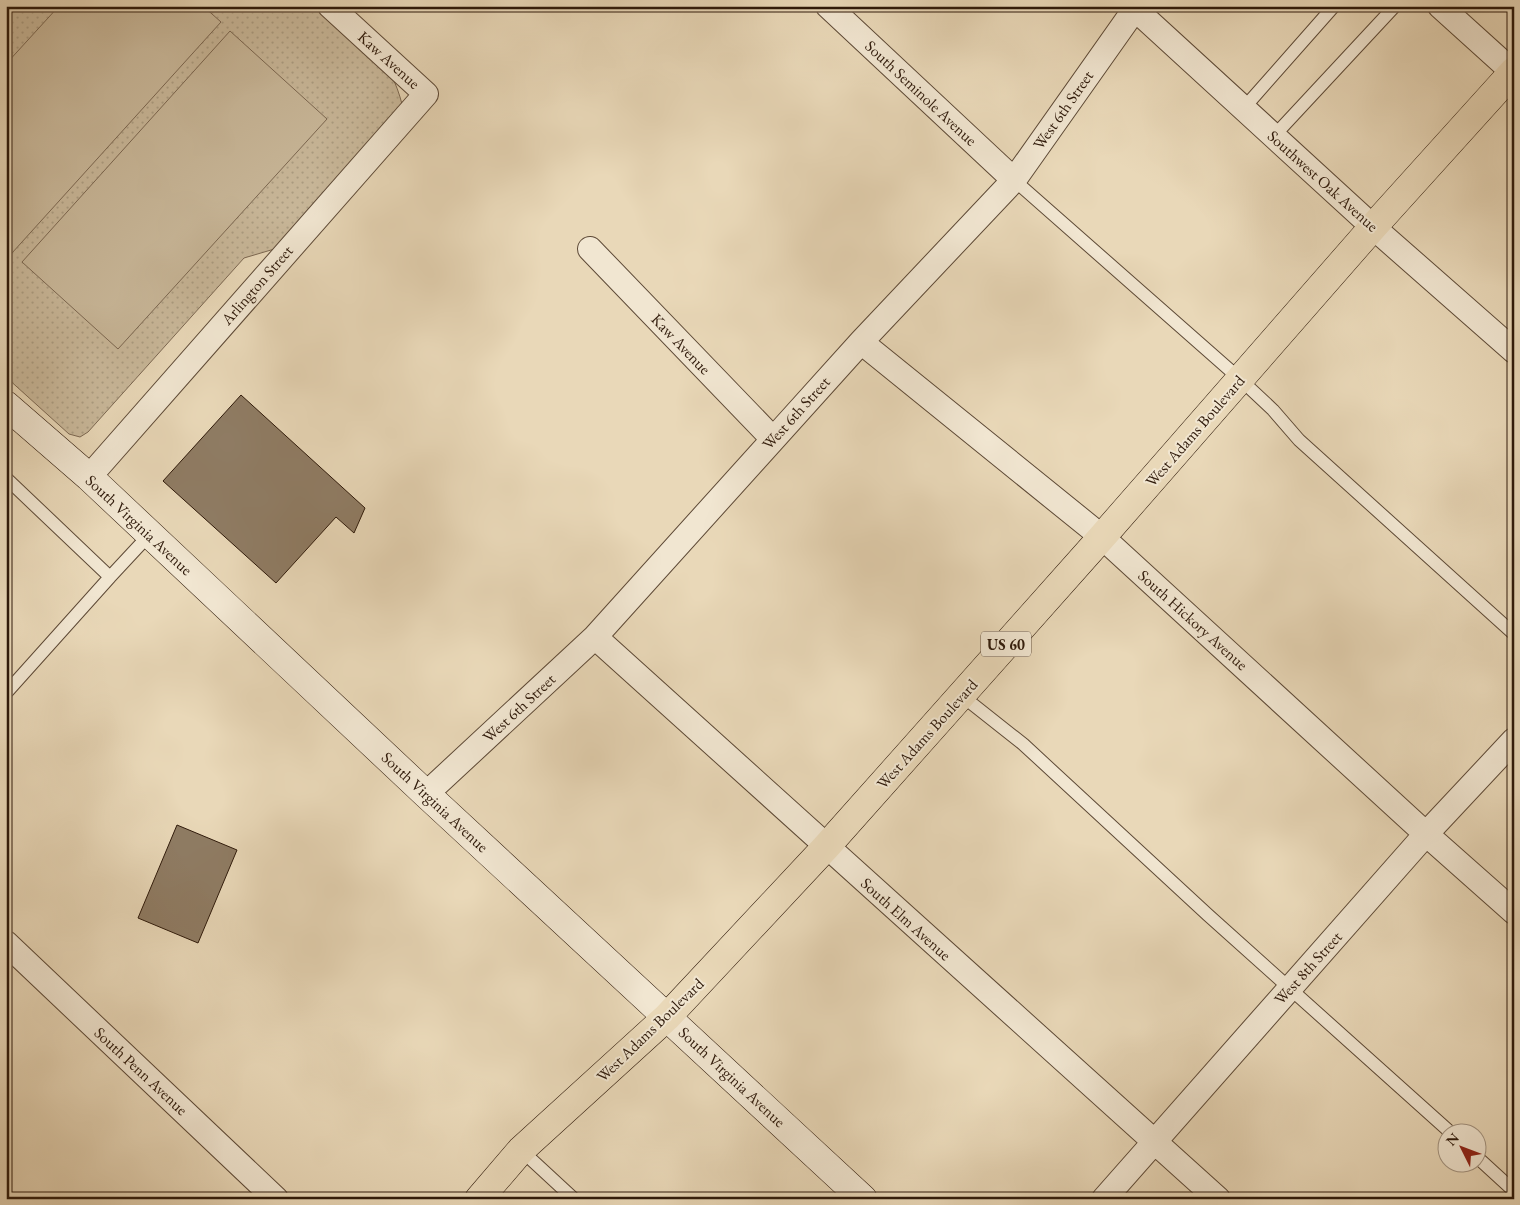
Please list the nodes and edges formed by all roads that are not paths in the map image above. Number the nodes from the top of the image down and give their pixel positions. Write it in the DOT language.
graph roads {
  1 [pos="330,6"];
  2 [pos="828,6"];
  3 [pos="1334,6"];
  4 [pos="1440,6"];
  5 [pos="1136,7"];
  6 [pos="1393,7"];
  7 [pos="1513,72"];
  8 [pos="426,94"];
  9 [pos="1244,108"];
  10 [pos="1274,136"];
  11 [pos="1014,180"];
  12 [pos="1373,227"];
  13 [pos="590,248"];
  14 [pos="861,342"];
  15 [pos="1514,351"];
  16 [pos="1240,379"];
  17 [pos="6,405"];
  18 [pos="773,439"];
  19 [pos="88,477"];
  20 [pos="6,478"];
  21 [pos="150,534"];
  22 [pos="1102,537"];
  23 [pos="110,577"];
  24 [pos="1514,634"];
  25 [pos="595,637"];
  26 [pos="6,693"];
  27 [pos="961,696"];
  28 [pos="1514,740"];
  29 [pos="426,794"];
  30 [pos="1426,834"];
  31 [pos="826,847"];
  32 [pos="1514,912"];
  33 [pos="6,943"];
  34 [pos="1291,988"];
  35 [pos="667,1017"];
  36 [pos="1439,1122"];
  37 [pos="1153,1142"];
  38 [pos="521,1150"];
  39 [pos="1488,1167"];
  40 [pos="1514,1191"];
  41 [pos="276,1199"];
  42 [pos="479,1199"];
  43 [pos="574,1199"];
  44 [pos="863,1199"];
  45 [pos="1104,1199"];
  46 [pos="1218,1199"];
  1 -- 8 [label="street, Kaw Avenue"];
  2 -- 11 [label="street, South Seminole Avenue"];
  3 -- 9 [label="lane"];
  4 -- 7 [label="street"];
  5 -- 9 [label="street, Southwest Oak Avenue"];
  5 -- 11 [label="street, West 6th Street"];
  6 -- 10 [label="lane"];
  7 -- 12 [label="main road, West Adams Boulevard / US 60"];
  8 -- 19 [label="street, Arlington Street"];
  9 -- 10 [label="street, Southwest Oak Avenue"];
  10 -- 12 [label="street, Southwest Oak Avenue"];
  11 -- 14 [label="street, West 6th Street"];
  11 -- 16 [label="lane"];
  12 -- 15 [label="street, Southwest Oak Avenue"];
  12 -- 16 [label="main road, West Adams Boulevard / US 60"];
  13 -- 18 [label="street, Kaw Avenue"];
  14 -- 18 [label="street, West 6th Street"];
  14 -- 22 [label="street, South Hickory Avenue"];
  16 -- 22 [label="main road, West Adams Boulevard / US 60"];
  16 -- 24 [label="lane"];
  17 -- 19 [label="street, South Virginia Avenue"];
  18 -- 25 [label="street, West 6th Street"];
  19 -- 21 [label="street, South Virginia Avenue"];
  20 -- 23 [label="lane"];
  21 -- 23 [label="lane"];
  21 -- 29 [label="street, South Virginia Avenue"];
  22 -- 27 [label="main road, West Adams Boulevard / US 60"];
  22 -- 30 [label="street, South Hickory Avenue"];
  23 -- 26 [label="lane"];
  25 -- 29 [label="street, West 6th Street"];
  25 -- 31 [label="street, South Elm Avenue"];
  27 -- 31 [label="main road, West Adams Boulevard / US 60"];
  27 -- 34 [label="lane"];
  28 -- 30 [label="street, West 8th Street"];
  29 -- 35 [label="street, South Virginia Avenue"];
  30 -- 32 [label="street, South Hickory Avenue"];
  30 -- 34 [label="street, West 8th Street"];
  31 -- 35 [label="main road, West Adams Boulevard / US 60"];
  31 -- 37 [label="street, South Elm Avenue"];
  33 -- 41 [label="street, South Penn Avenue"];
  34 -- 36 [label="lane"];
  34 -- 37 [label="street, West 8th Street"];
  35 -- 38 [label="main road, West Adams Boulevard / US 60"];
  35 -- 44 [label="street, South Virginia Avenue"];
  37 -- 45 [label="street, West 8th Street"];
  37 -- 46 [label="street, South Elm Avenue"];
  38 -- 42 [label="main road, West Adams Boulevard / US 60"];
  38 -- 43 [label="lane"];
  39 -- 40 [label="lane"];
}
